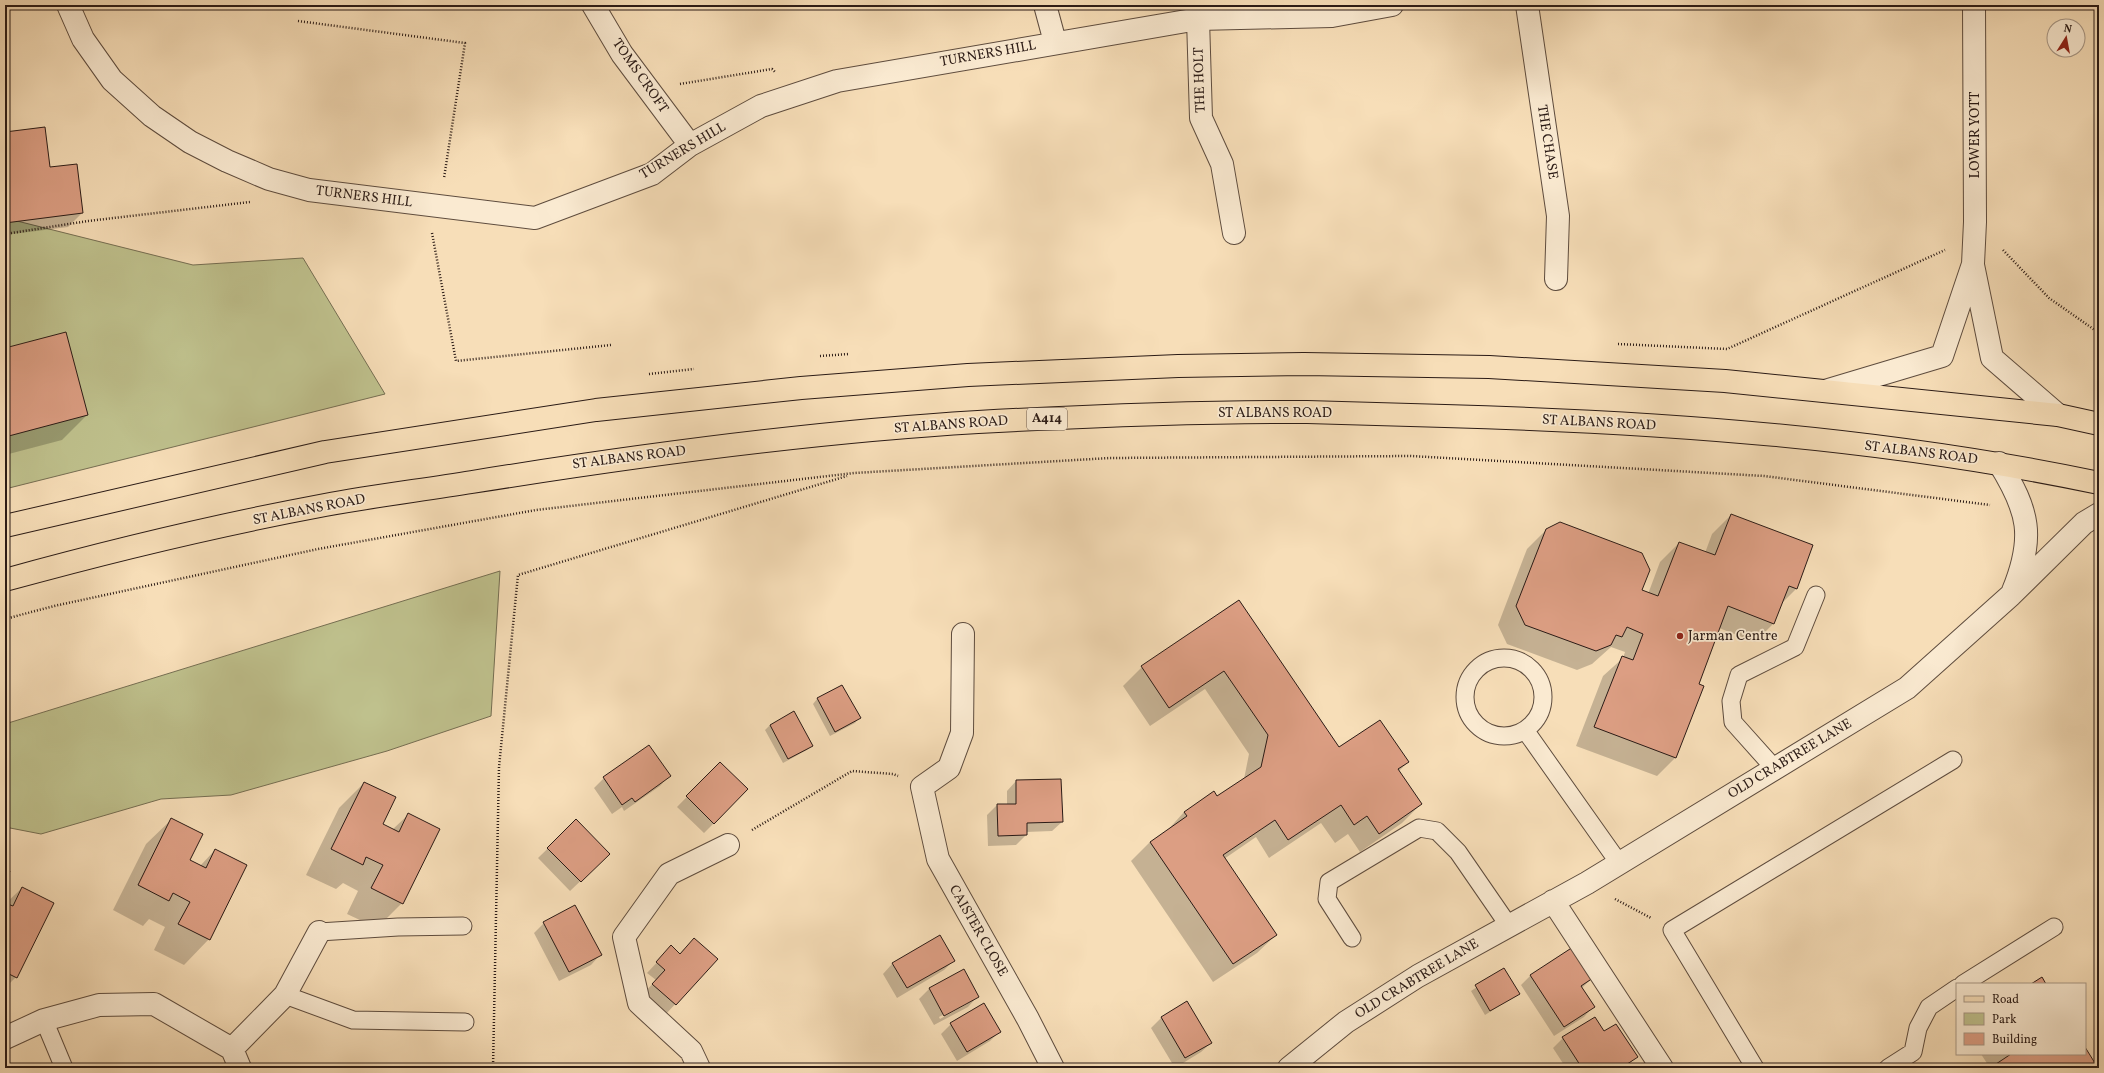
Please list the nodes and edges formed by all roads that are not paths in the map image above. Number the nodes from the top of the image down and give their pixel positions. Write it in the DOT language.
graph roads {
  1 [pos="68,5"];
  2 [pos="1045,5"];
  3 [pos="1392,5"];
  4 [pos="1527,5"];
  5 [pos="1974,5"];
  6 [pos="598,7"];
  7 [pos="1198,19"];
  8 [pos="1055,42"];
  9 [pos="690,145"];
  10 [pos="1234,233"];
  11 [pos="1972,264"];
  12 [pos="1556,279"];
  13 [pos="1822,392"];
  14 [pos="2058,415"];
  15 [pos="2099,424"];
  16 [pos="1999,463"];
  17 [pos="2099,483"];
  18 [pos="2099,514"];
  19 [pos="5,526"];
  20 [pos="5,580"];
  21 [pos="1816,595"];
  22 [pos="2011,595"];
  23 [pos="963,634"];
  24 [pos="1525,730"];
  25 [pos="1953,760"];
  26 [pos="1775,768"];
  27 [pos="728,845"];
  28 [pos="1619,863"];
  29 [pos="1553,902"];
  30 [pos="463,926"];
  31 [pos="1509,926"];
  32 [pos="2054,927"];
  33 [pos="319,932"];
  34 [pos="1352,938"];
  35 [pos="1965,983"];
  36 [pos="1956,989"];
  37 [pos="286,995"];
  38 [pos="44,1020"];
  39 [pos="465,1022"];
  40 [pos="5,1038"];
  41 [pos="236,1058"];
  42 [pos="64,1068"];
  43 [pos="699,1068"];
  44 [pos="1053,1068"];
  45 [pos="1289,1068"];
  46 [pos="1662,1068"];
  47 [pos="1756,1068"];
  48 [pos="1888,1068"];
  1 -- 9 [label="street, TURNERS HILL"];
  2 -- 8 [label="street"];
  3 -- 7 [label="street, TURNERS HILL"];
  4 -- 12 [label="street, THE CHASE"];
  5 -- 11 [label="street, LOWER YOTT"];
  6 -- 9 [label="street, TOMS CROFT"];
  7 -- 8 [label="street, TURNERS HILL"];
  7 -- 10 [label="street, THE HOLT"];
  8 -- 9 [label="street, TURNERS HILL"];
  11 -- 13 [label="street, LOWER YOTT"];
  11 -- 14 [label="street, LOWER YOTT"];
  13 -- 14 [label="main road"];
  13 -- 19 [label="main road"];
  14 -- 15 [label="main road"];
  16 -- 17 [label="main road, ST ALBANS ROAD / A414"];
  16 -- 20 [label="main road, ST ALBANS ROAD / A414"];
  16 -- 22 [label="street, OLD CRABTREE LANE"];
  18 -- 22 [label="street, OLD CRABTREE LANE"];
  21 -- 26 [label="lane"];
  22 -- 26 [label="street, OLD CRABTREE LANE"];
  23 -- 44 [label="street, CAISTER CLOSE"];
  24 -- 24 [label="lane"];
  24 -- 28 [label="lane"];
  25 -- 47 [label="lane"];
  26 -- 28 [label="street, OLD CRABTREE LANE"];
  27 -- 43 [label="street"];
  28 -- 29 [label="street, OLD CRABTREE LANE"];
  29 -- 31 [label="street, OLD CRABTREE LANE"];
  29 -- 46 [label="street"];
  30 -- 33 [label="lane"];
  31 -- 34 [label="lane"];
  31 -- 45 [label="street, OLD CRABTREE LANE"];
  32 -- 35 [label="lane"];
  33 -- 37 [label="street"];
  36 -- 48 [label="lane"];
  37 -- 39 [label="lane"];
  37 -- 41 [label="street"];
  38 -- 40 [label="street"];
  38 -- 41 [label="street"];
  38 -- 42 [label="lane"];
}
